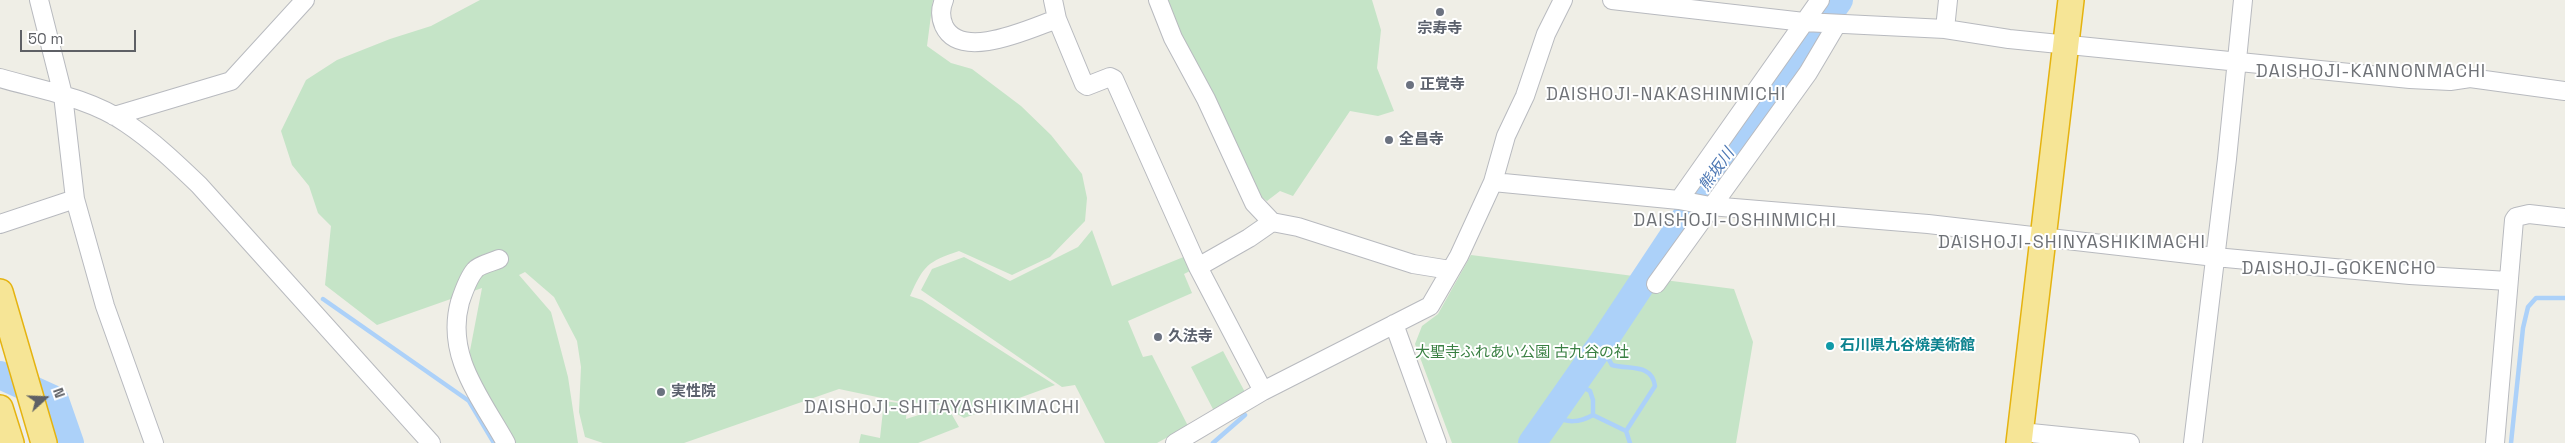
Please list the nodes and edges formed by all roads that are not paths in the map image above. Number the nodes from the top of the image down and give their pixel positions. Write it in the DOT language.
graph roads {
  1 [pos="39,0"];
  2 [pos="305,0"];
  3 [pos="944,0"];
  4 [pos="1053,0"];
  5 [pos="1158,0"];
  6 [pos="1563,0"];
  7 [pos="1612,0"];
  8 [pos="1820,0"];
  9 [pos="1948,0"];
  10 [pos="2071,0"];
  11 [pos="2243,0"];
  12 [pos="1058,19"];
  13 [pos="1808,22"];
  14 [pos="1837,24"];
  15 [pos="1945,29"];
  16 [pos="2066,43"];
  17 [pos="2238,61"];
  18 [pos="0,78"];
  19 [pos="2565,91"];
  20 [pos="63,95"];
  21 [pos="114,116"];
  22 [pos="1493,182"];
  23 [pos="75,199"];
  24 [pos="1682,201"];
  25 [pos="1710,206"];
  26 [pos="2565,218"];
  27 [pos="1272,222"];
  28 [pos="0,224"];
  29 [pos="2044,239"];
  30 [pos="2215,257"];
  31 [pos="499,259"];
  32 [pos="1198,267"];
  33 [pos="1450,270"];
  34 [pos="2508,281"];
  35 [pos="1656,284"];
  36 [pos="1,295"];
  37 [pos="1394,324"];
  38 [pos="1263,391"];
  39 [pos="0,408"];
  40 [pos="2020,437"];
  41 [pos="11,443"];
  42 [pos="44,443"];
  43 [pos="154,443"];
  44 [pos="431,443"];
  45 [pos="506,443"];
  46 [pos="1175,443"];
  47 [pos="1437,443"];
  48 [pos="2130,443"];
  49 [pos="2193,443"];
  50 [pos="2495,443"];
  1 -- 20 [label="street"];
  2 -- 21 [label="street"];
  3 -- 12 [label="street"];
  4 -- 12 [label="street"];
  5 -- 27 [label="street"];
  6 -- 22 [label="street"];
  7 -- 13 [label="street"];
  8 -- 13 [label="street"];
  9 -- 15 [label="street"];
  10 -- 16 [label="highway"];
  11 -- 17 [label="street"];
  12 -- 32 [label="street"];
  13 -- 14 [label="street"];
  13 -- 24 [label="street"];
  14 -- 15 [label="street"];
  14 -- 25 [label="street"];
  15 -- 16 [label="street"];
  16 -- 17 [label="street"];
  16 -- 29 [label="highway"];
  17 -- 19 [label="street"];
  17 -- 30 [label="street"];
  18 -- 20 [label="street"];
  20 -- 21 [label="street"];
  20 -- 23 [label="street"];
  21 -- 44 [label="street"];
  22 -- 24 [label="street"];
  22 -- 33 [label="street"];
  23 -- 28 [label="street"];
  23 -- 43 [label="street"];
  24 -- 25 [label="street"];
  25 -- 29 [label="street"];
  25 -- 35 [label="street"];
  26 -- 34 [label="street"];
  27 -- 32 [label="street"];
  27 -- 33 [label="street"];
  29 -- 30 [label="street"];
  29 -- 40 [label="highway"];
  30 -- 34 [label="street"];
  30 -- 49 [label="street"];
  31 -- 45 [label="street"];
  32 -- 38 [label="street"];
  33 -- 37 [label="street"];
  34 -- 50 [label="street"];
  36 -- 42 [label="highway"];
  37 -- 38 [label="street"];
  37 -- 47 [label="street"];
  38 -- 46 [label="street"];
  39 -- 41 [label="highway"];
  40 -- 48 [label="street"];
}
